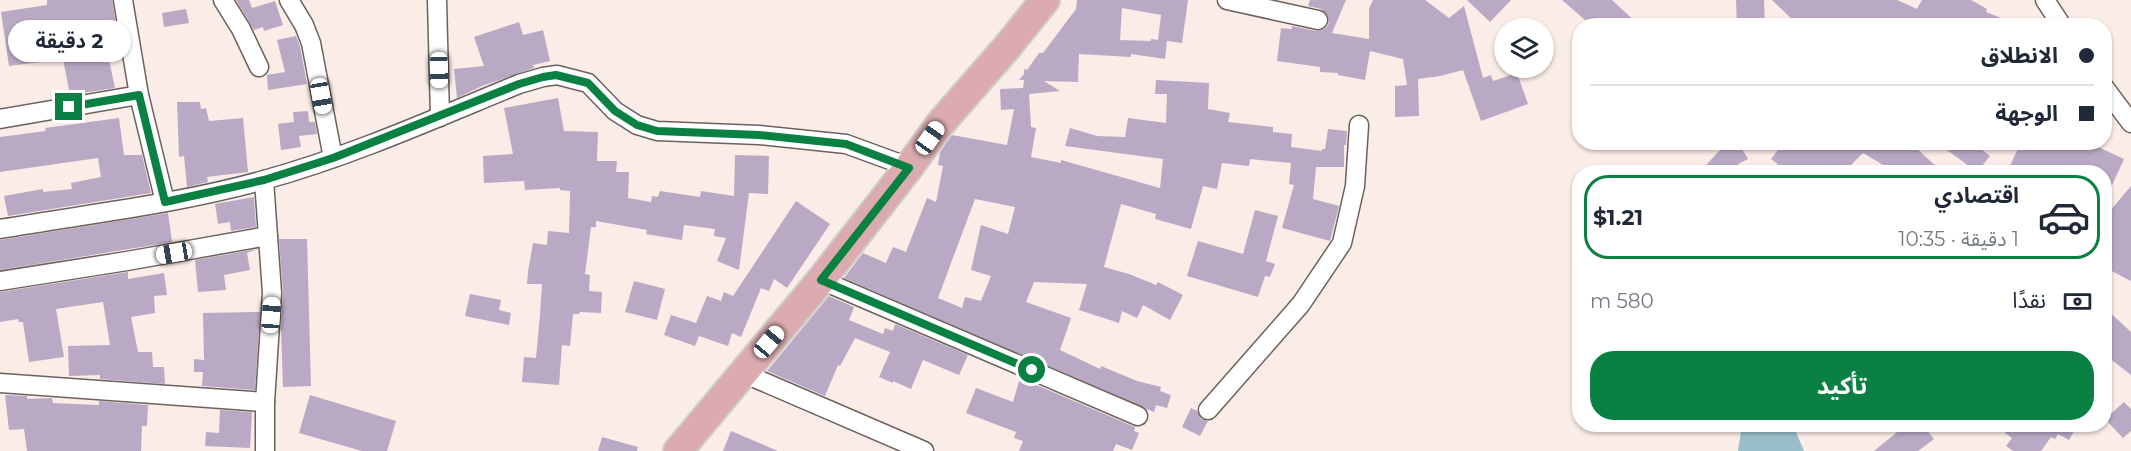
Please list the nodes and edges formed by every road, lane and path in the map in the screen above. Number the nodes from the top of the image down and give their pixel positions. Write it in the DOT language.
graph roads {
  1 [pos="123,0"];
  2 [pos="223,0"];
  3 [pos="289,0"];
  4 [pos="437,0"];
  5 [pos="1045,0"];
  6 [pos="1227,0"];
  7 [pos="2046,0"];
  8 [pos="2057,18"];
  9 [pos="1318,20"];
  10 [pos="259,67"];
  11 [pos="139,95"];
  12 [pos="2112,98"];
  13 [pos="440,117"];
  14 [pos="0,119"];
  15 [pos="2131,123"];
  16 [pos="1359,125"];
  17 [pos="333,158"];
  18 [pos="909,168"];
  19 [pos="264,180"];
  20 [pos="165,202"];
  21 [pos="0,229"];
  22 [pos="268,236"];
  23 [pos="821,280"];
  24 [pos="0,281"];
  25 [pos="743,373"];
  26 [pos="0,383"];
  27 [pos="265,402"];
  28 [pos="1208,410"];
  29 [pos="1138,416"];
  30 [pos="265,451"];
  31 [pos="678,451"];
  32 [pos="924,451"];
  1 -- 11 [label="street"];
  2 -- 10 [label="street"];
  3 -- 17 [label="street"];
  4 -- 13 [label="street"];
  5 -- 18 [label="main road"];
  6 -- 9 [label="street"];
  7 -- 8 [label="street"];
  11 -- 14 [label="street"];
  11 -- 20 [label="street"];
  12 -- 15 [label="street"];
  13 -- 17 [label="street"];
  13 -- 18 [label="street"];
  16 -- 28 [label="street"];
  17 -- 19 [label="street"];
  18 -- 23 [label="main road"];
  19 -- 20 [label="street"];
  19 -- 22 [label="street"];
  20 -- 21 [label="street"];
  22 -- 24 [label="street"];
  22 -- 27 [label="street"];
  23 -- 25 [label="main road"];
  23 -- 29 [label="street"];
  25 -- 31 [label="main road"];
  25 -- 32 [label="street"];
  26 -- 27 [label="street"];
  27 -- 30 [label="street"];
}
